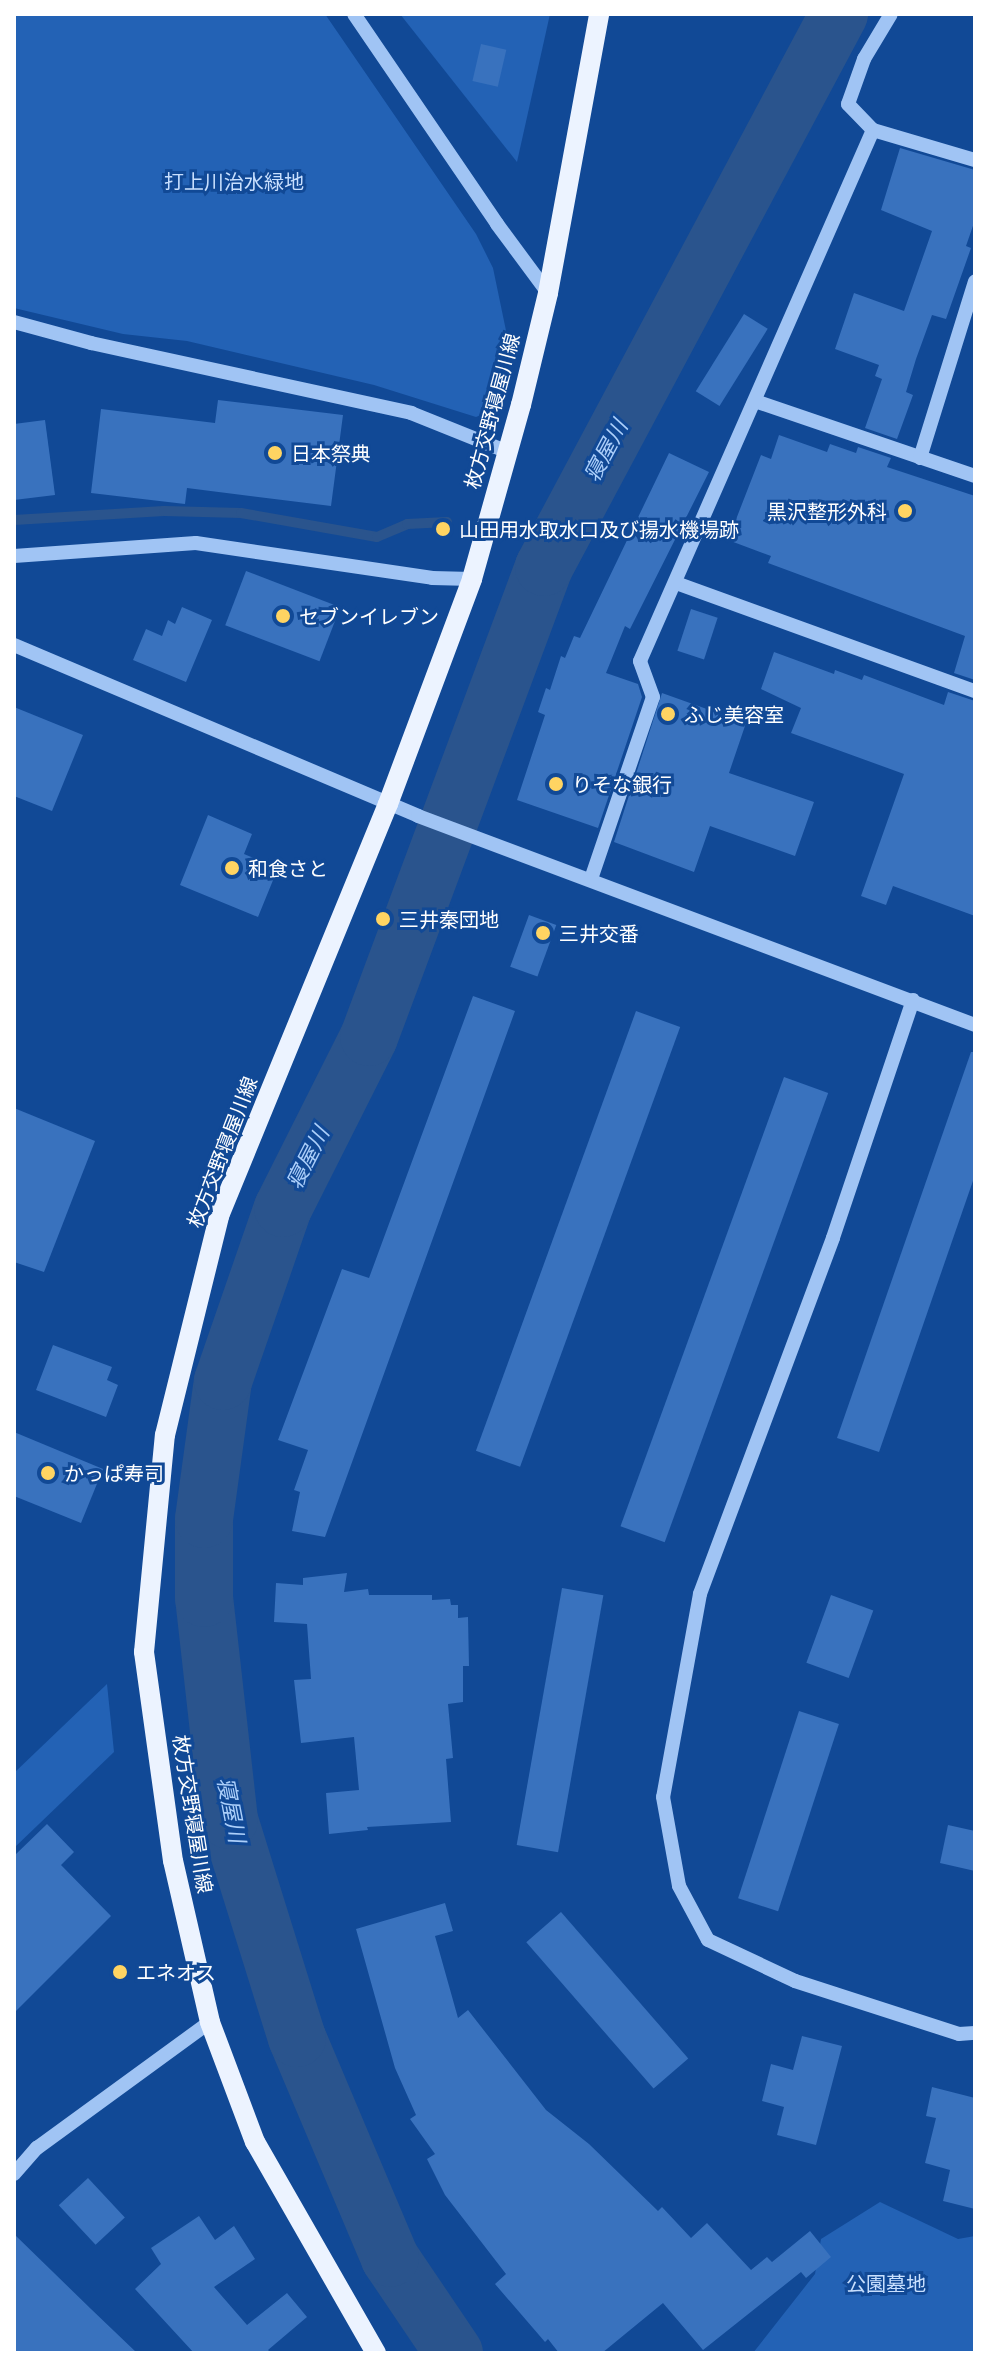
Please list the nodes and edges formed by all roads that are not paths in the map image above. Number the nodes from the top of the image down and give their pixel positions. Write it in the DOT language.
graph roads {
  1 [pos="354,14"];
  2 [pos="599,14"];
  3 [pos="891,14"];
  4 [pos="873,130"];
  5 [pos="975,160"];
  6 [pos="975,281"];
  7 [pos="548,293"];
  8 [pos="14,322"];
  9 [pos="755,401"];
  10 [pos="506,451"];
  11 [pos="920,458"];
  12 [pos="975,476"];
  13 [pos="14,556"];
  14 [pos="472,579"];
  15 [pos="676,583"];
  16 [pos="14,645"];
  17 [pos="975,691"];
  18 [pos="388,804"];
  19 [pos="591,879"];
  20 [pos="913,1000"];
  21 [pos="975,1025"];
  22 [pos="210,2022"];
  23 [pos="975,2033"];
  24 [pos="14,2174"];
  25 [pos="376,2353"];
  1 -- 7 [label="street"];
  2 -- 7 [label="main road, 枚方交野寝屋川線"];
  3 -- 4 [label="street"];
  4 -- 5 [label="street"];
  4 -- 9 [label="street"];
  6 -- 11 [label="street"];
  7 -- 10 [label="main road, 枚方交野寝屋川線"];
  8 -- 10 [label="street"];
  9 -- 11 [label="street"];
  9 -- 15 [label="street"];
  10 -- 14 [label="main road, 枚方交野寝屋川線"];
  11 -- 12 [label="street"];
  13 -- 14 [label="street"];
  14 -- 18 [label="main road, 枚方交野寝屋川線"];
  15 -- 17 [label="street"];
  15 -- 19 [label="street"];
  16 -- 18 [label="street"];
  18 -- 19 [label="street"];
  18 -- 22 [label="main road, 枚方交野寝屋川線"];
  19 -- 20 [label="street"];
  20 -- 21 [label="street"];
  20 -- 23 [label="street"];
  22 -- 24 [label="street"];
  22 -- 25 [label="main road, 枚方交野寝屋川線"];
}
